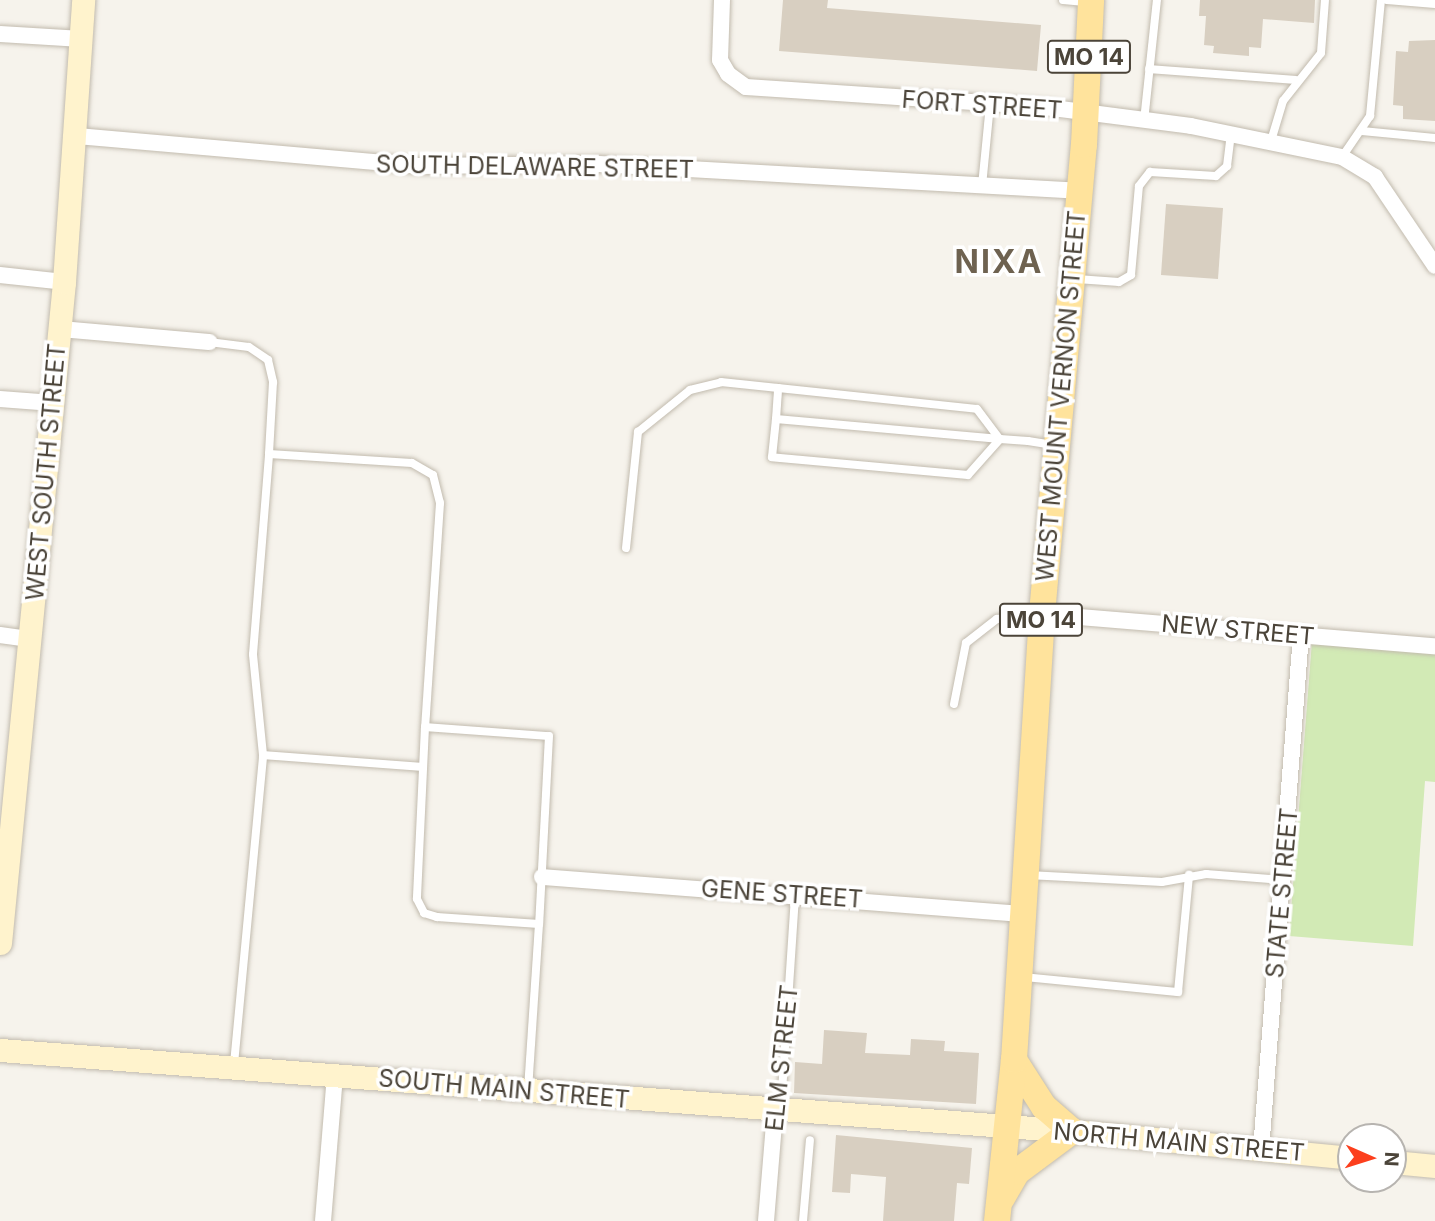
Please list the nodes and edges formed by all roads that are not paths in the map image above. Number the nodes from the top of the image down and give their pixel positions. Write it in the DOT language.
graph roads {
  1 [pos="83,0"];
  2 [pos="722,0"];
  3 [pos="1063,0"];
  4 [pos="1157,0"];
  5 [pos="1325,0"];
  6 [pos="1381,0"];
  7 [pos="1387,0"];
  8 [pos="1091,1"];
  9 [pos="1435,4"];
  10 [pos="0,34"];
  11 [pos="82,40"];
  12 [pos="1149,69"];
  13 [pos="1296,80"];
  14 [pos="990,104"];
  15 [pos="1086,114"];
  16 [pos="1144,121"];
  17 [pos="1362,131"];
  18 [pos="1231,133"];
  19 [pos="77,136"];
  20 [pos="1435,138"];
  21 [pos="1271,141"];
  22 [pos="1342,158"];
  23 [pos="982,186"];
  24 [pos="1079,191"];
  25 [pos="1435,266"];
  26 [pos="0,275"];
  27 [pos="1070,278"];
  28 [pos="64,282"];
  29 [pos="60,329"];
  30 [pos="209,342"];
  31 [pos="778,388"];
  32 [pos="0,399"];
  33 [pos="53,403"];
  34 [pos="776,419"];
  35 [pos="1000,439"];
  36 [pos="1057,446"];
  37 [pos="269,454"];
  38 [pos="626,548"];
  39 [pos="1042,614"];
  40 [pos="0,635"];
  41 [pos="1301,635"];
  42 [pos="30,639"];
  43 [pos="1435,646"];
  44 [pos="954,704"];
  45 [pos="425,727"];
  46 [pos="263,755"];
  47 [pos="423,766"];
  48 [pos="1024,875"];
  49 [pos="1189,875"];
  50 [pos="542,877"];
  51 [pos="1283,880"];
  52 [pos="795,894"];
  53 [pos="1021,914"];
  54 [pos="539,924"];
  55 [pos="0,943"];
  56 [pos="1018,977"];
  57 [pos="0,1050"];
  58 [pos="1014,1060"];
  59 [pos="234,1065"];
  60 [pos="335,1074"];
  61 [pos="528,1092"];
  62 [pos="780,1110"];
  63 [pos="1008,1128"];
  64 [pos="1072,1131"];
  65 [pos="810,1140"];
  66 [pos="1261,1150"];
  67 [pos="1337,1157"];
  68 [pos="1407,1163"];
  69 [pos="1435,1166"];
  70 [pos="998,1212"];
  71 [pos="323,1221"];
  72 [pos="766,1221"];
  73 [pos="772,1221"];
  74 [pos="803,1221"];
  1 -- 11 [label="street, WEST SOUTH STREET"];
  2 -- 14 [label="street, FORT STREET"];
  3 -- 8 [label="lane"];
  4 -- 12 [label="lane"];
  5 -- 13 [label="lane"];
  6 -- 17 [label="lane"];
  7 -- 9 [label="lane"];
  8 -- 15 [label="main road, WEST MOUNT VERNON STREET / MO 14"];
  10 -- 11 [label="street"];
  11 -- 19 [label="street, WEST SOUTH STREET"];
  12 -- 13 [label="lane"];
  12 -- 16 [label="lane"];
  13 -- 21 [label="lane"];
  14 -- 15 [label="street, FORT STREET"];
  14 -- 23 [label="lane"];
  15 -- 16 [label="street, FORT STREET"];
  15 -- 24 [label="main road, WEST MOUNT VERNON STREET / MO 14"];
  16 -- 18 [label="street, FORT STREET"];
  17 -- 20 [label="lane"];
  17 -- 22 [label="lane"];
  18 -- 21 [label="street, FORT STREET"];
  18 -- 27 [label="lane"];
  19 -- 23 [label="street, SOUTH DELAWARE STREET"];
  19 -- 28 [label="street, WEST SOUTH STREET"];
  21 -- 22 [label="street, FORT STREET"];
  22 -- 25 [label="street, FORT STREET"];
  23 -- 24 [label="street, SOUTH DELAWARE STREET"];
  24 -- 27 [label="main road, WEST MOUNT VERNON STREET / MO 14"];
  26 -- 28 [label="street"];
  27 -- 36 [label="main road, WEST MOUNT VERNON STREET / MO 14"];
  28 -- 29 [label="street, WEST SOUTH STREET"];
  29 -- 30 [label="street"];
  29 -- 33 [label="street, WEST SOUTH STREET"];
  30 -- 37 [label="lane"];
  31 -- 34 [label="lane"];
  31 -- 35 [label="lane"];
  31 -- 38 [label="lane"];
  32 -- 33 [label="street"];
  33 -- 42 [label="street, WEST SOUTH STREET"];
  34 -- 35 [label="lane"];
  34 -- 35 [label="lane"];
  35 -- 36 [label="lane"];
  36 -- 39 [label="main road, WEST MOUNT VERNON STREET / MO 14"];
  37 -- 45 [label="lane"];
  37 -- 46 [label="lane"];
  39 -- 41 [label="street, NEW STREET"];
  39 -- 44 [label="lane"];
  39 -- 48 [label="main road, WEST MOUNT VERNON STREET / MO 14"];
  40 -- 42 [label="street"];
  41 -- 43 [label="street, NEW STREET"];
  41 -- 51 [label="street, STATE STREET"];
  42 -- 55 [label="street, WEST SOUTH STREET"];
  45 -- 47 [label="lane"];
  45 -- 50 [label="lane"];
  46 -- 47 [label="lane"];
  46 -- 59 [label="lane"];
  47 -- 54 [label="lane"];
  48 -- 49 [label="lane"];
  48 -- 53 [label="main road, WEST MOUNT VERNON STREET / MO 14"];
  49 -- 51 [label="lane"];
  49 -- 56 [label="lane"];
  50 -- 52 [label="street, GENE STREET"];
  50 -- 54 [label="lane"];
  51 -- 66 [label="street, STATE STREET"];
  52 -- 53 [label="street, GENE STREET"];
  52 -- 62 [label="lane, ELM STREET"];
  53 -- 56 [label="main road, WEST MOUNT VERNON STREET / MO 14"];
  54 -- 61 [label="lane"];
  56 -- 58 [label="main road, WEST MOUNT VERNON STREET / MO 14"];
  57 -- 59 [label="street, SOUTH MAIN STREET"];
  58 -- 63 [label="main road, WEST MOUNT VERNON STREET / MO 14"];
  58 -- 64 [label="main road"];
  59 -- 60 [label="street, SOUTH MAIN STREET"];
  60 -- 61 [label="street, SOUTH MAIN STREET"];
  60 -- 71 [label="street"];
  61 -- 62 [label="street, SOUTH MAIN STREET"];
  62 -- 63 [label="street, SOUTH MAIN STREET"];
  62 -- 72 [label="street, ELM STREET"];
  63 -- 64 [label="street, NORTH MAIN STREET"];
  63 -- 70 [label="main road, MO 14"];
  64 -- 66 [label="street, NORTH MAIN STREET"];
  64 -- 70 [label="main road"];
  65 -- 74 [label="lane"];
  66 -- 67 [label="street, NORTH MAIN STREET"];
  68 -- 69 [label="street"];
  72 -- 73 [label="lane"];
}
